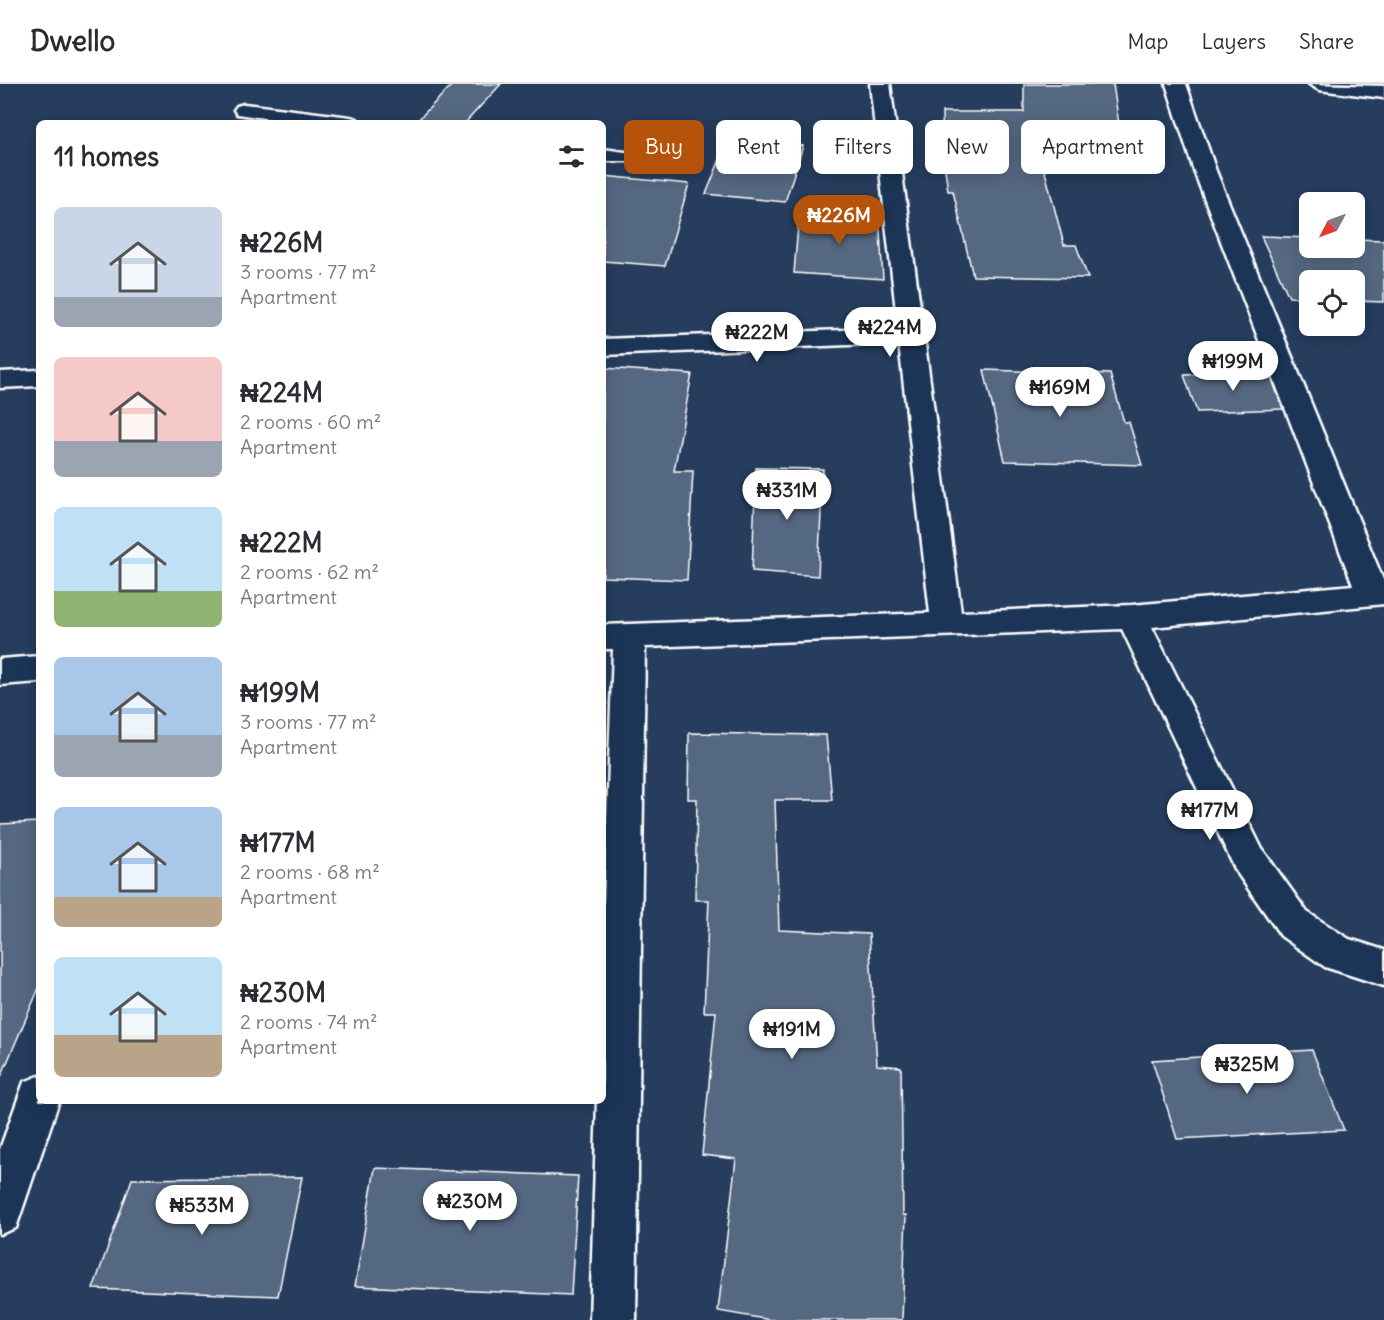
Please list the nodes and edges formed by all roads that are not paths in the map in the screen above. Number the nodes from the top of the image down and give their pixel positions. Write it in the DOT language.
graph roads {
  1 [pos="880,84"];
  2 [pos="1176,84"];
  3 [pos="1319,84"];
  4 [pos="244,88"];
  5 [pos="1384,92"];
  6 [pos="242,117"];
  7 [pos="284,117"];
  8 [pos="274,120"];
  9 [pos="317,120"];
  10 [pos="606,154"];
  11 [pos="624,157"];
  12 [pos="909,335"];
  13 [pos="606,347"];
  14 [pos="36,378"];
  15 [pos="0,380"];
  16 [pos="1378,594"];
  17 [pos="1132,617"];
  18 [pos="947,626"];
  19 [pos="616,636"];
  20 [pos="36,669"];
  21 [pos="0,672"];
  22 [pos="1384,968"];
  23 [pos="37,1104"];
  24 [pos="0,1212"];
  25 [pos="613,1320"];
  1 -- 12 [label="street"];
  2 -- 16 [label="street"];
  3 -- 5 [label="street"];
  4 -- 6 [label="street"];
  6 -- 7 [label="street"];
  7 -- 8 [label="street"];
  7 -- 9 [label="street"];
  10 -- 11 [label="street"];
  12 -- 13 [label="street"];
  12 -- 18 [label="street"];
  14 -- 15 [label="street"];
  16 -- 17 [label="street"];
  17 -- 18 [label="street"];
  17 -- 22 [label="street"];
  18 -- 19 [label="street"];
  19 -- 25 [label="street"];
  20 -- 21 [label="street"];
  23 -- 24 [label="street"];
}
